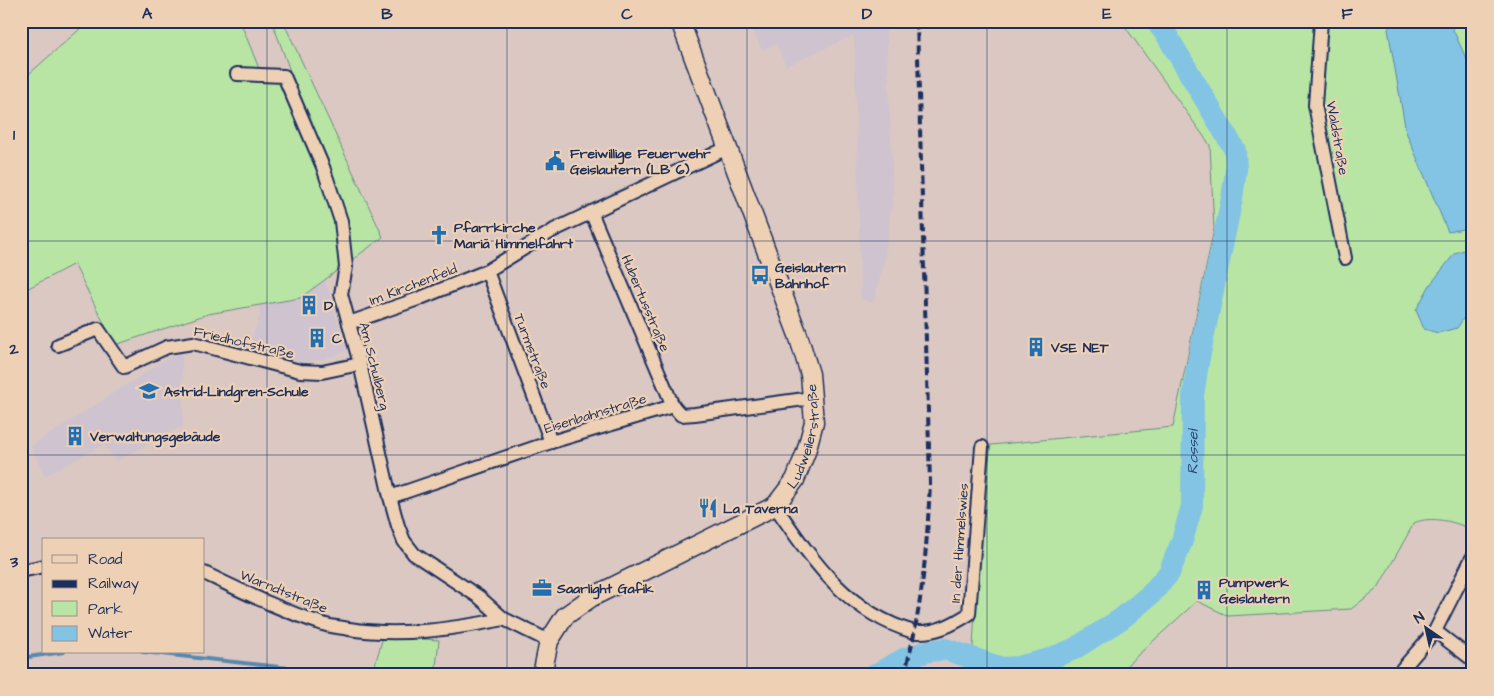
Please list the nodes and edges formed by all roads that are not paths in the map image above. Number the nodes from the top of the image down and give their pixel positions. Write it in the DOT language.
graph roads {
  1 [pos="680,21"];
  2 [pos="1321,21"];
  3 [pos="237,74"];
  4 [pos="727,148"];
  5 [pos="591,212"];
  6 [pos="1345,258"];
  7 [pos="487,272"];
  8 [pos="349,323"];
  9 [pos="58,346"];
  10 [pos="360,364"];
  11 [pos="812,398"];
  12 [pos="673,406"];
  13 [pos="551,442"];
  14 [pos="982,447"];
  15 [pos="390,496"];
  16 [pos="774,506"];
  17 [pos="1472,558"];
  18 [pos="42,566"];
  19 [pos="21,571"];
  20 [pos="205,573"];
  21 [pos="504,619"];
  22 [pos="1435,631"];
  23 [pos="549,641"];
  24 [pos="1473,660"];
  25 [pos="542,675"];
  26 [pos="1398,675"];
  1 -- 4 [label="main road, Ludweilerstraße"];
  2 -- 6 [label="street, Waldstraße"];
  3 -- 8 [label="street, Am Schulberg"];
  4 -- 5 [label="street, Im Kirchenfeld"];
  4 -- 11 [label="main road, Ludweilerstraße"];
  5 -- 7 [label="street, Im Kirchenfeld"];
  5 -- 12 [label="street, Hubertusstraße"];
  7 -- 8 [label="street, Im Kirchenfeld"];
  7 -- 13 [label="street, Turmstraße"];
  8 -- 10 [label="street, Am Schulberg"];
  9 -- 10 [label="street, Friedhofstraße"];
  10 -- 15 [label="street, Am Schulberg"];
  11 -- 12 [label="street"];
  11 -- 16 [label="main road, Ludweilerstraße"];
  12 -- 13 [label="street, Eisenbahnstraße"];
  13 -- 15 [label="street, Eisenbahnstraße"];
  14 -- 16 [label="street, In der Himmelswies"];
  15 -- 21 [label="street, Am Schulberg"];
  16 -- 23 [label="main road, Ludweilerstraße"];
  17 -- 22 [label="street"];
  18 -- 19 [label="street"];
  20 -- 21 [label="street, Warndtstraße"];
  21 -- 23 [label="street, Am Schulberg"];
  22 -- 24 [label="street"];
  22 -- 26 [label="street"];
  23 -- 25 [label="main road, Ludweilerstraße"];
}
